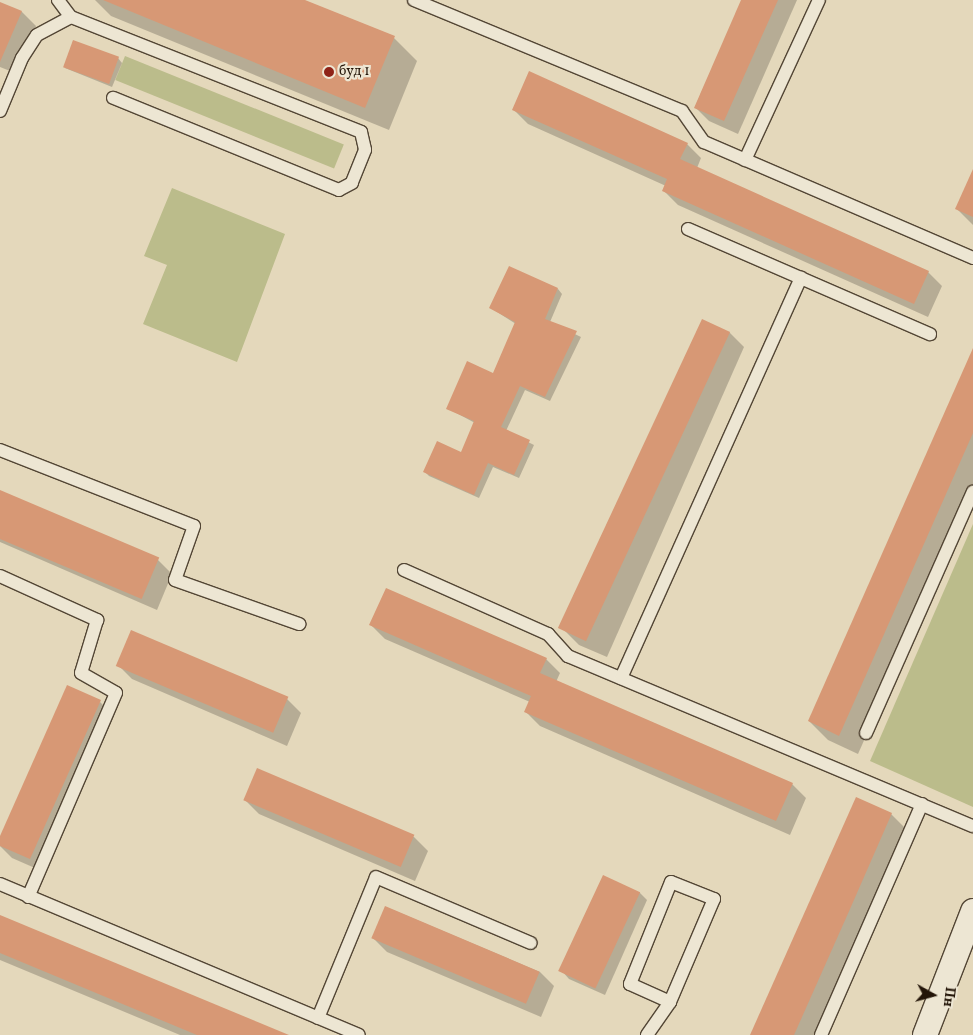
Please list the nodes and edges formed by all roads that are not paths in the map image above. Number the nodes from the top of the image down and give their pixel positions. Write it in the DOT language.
graph roads {
  1 [pos="58,0"];
  2 [pos="414,0"];
  3 [pos="819,0"];
  4 [pos="71,17"];
  5 [pos="3,93"];
  6 [pos="113,98"];
  7 [pos="0,111"];
  8 [pos="745,160"];
  9 [pos="688,229"];
  10 [pos="973,258"];
  11 [pos="801,278"];
  12 [pos="930,334"];
  13 [pos="0,450"];
  14 [pos="973,492"];
  15 [pos="404,570"];
  16 [pos="0,576"];
  17 [pos="299,624"];
  18 [pos="621,678"];
  19 [pos="866,733"];
  20 [pos="922,804"];
  21 [pos="973,826"];
  22 [pos="0,884"];
  23 [pos="28,897"];
  24 [pos="973,911"];
  25 [pos="530,943"];
  26 [pos="670,1002"];
  27 [pos="318,1018"];
  28 [pos="359,1035"];
  29 [pos="647,1035"];
  30 [pos="821,1035"];
  31 [pos="924,1035"];
  1 -- 4 [label="lane"];
  2 -- 8 [label="lane"];
  3 -- 8 [label="lane"];
  4 -- 5 [label="lane"];
  4 -- 6 [label="lane"];
  5 -- 7 [label="lane"];
  8 -- 10 [label="lane"];
  9 -- 11 [label="lane"];
  11 -- 12 [label="lane"];
  11 -- 18 [label="lane"];
  13 -- 17 [label="lane"];
  14 -- 19 [label="lane"];
  15 -- 18 [label="lane"];
  16 -- 23 [label="lane"];
  18 -- 20 [label="lane"];
  20 -- 21 [label="lane"];
  20 -- 30 [label="lane"];
  22 -- 23 [label="lane"];
  23 -- 27 [label="lane"];
  24 -- 31 [label="street"];
  25 -- 27 [label="lane"];
  26 -- 26 [label="lane"];
  26 -- 29 [label="lane"];
  27 -- 28 [label="lane"];
}
